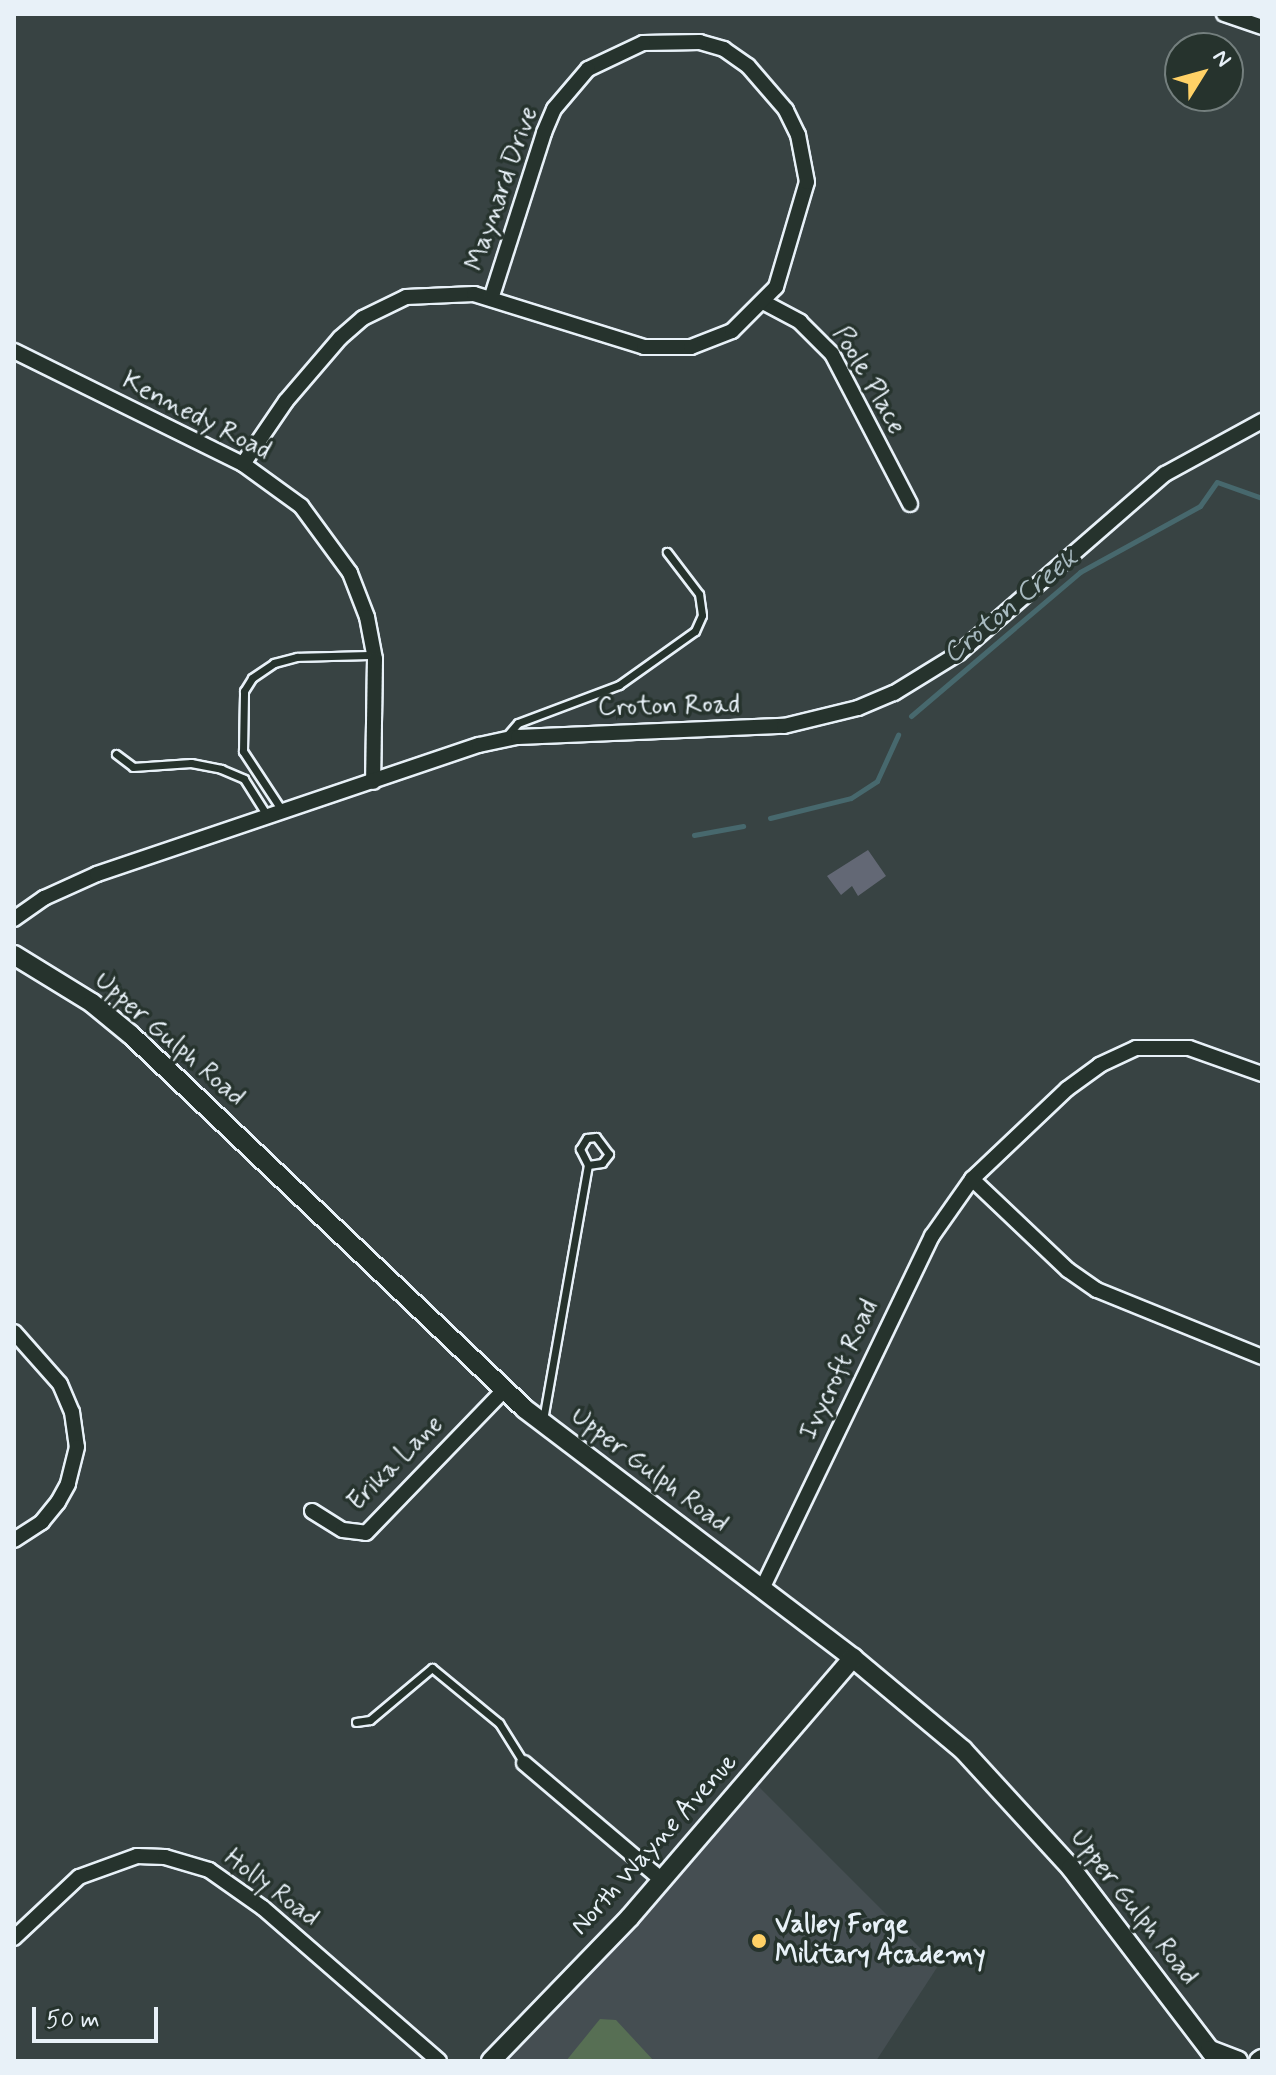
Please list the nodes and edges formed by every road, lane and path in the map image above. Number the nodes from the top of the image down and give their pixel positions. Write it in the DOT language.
graph roads {
  1 [pos="1224,14"];
  2 [pos="1262,27"];
  3 [pos="491,299"];
  4 [pos="765,303"];
  5 [pos="14,351"];
  6 [pos="1262,421"];
  7 [pos="243,464"];
  8 [pos="910,504"];
  9 [pos="667,552"];
  10 [pos="375,655"];
  11 [pos="502,740"];
  12 [pos="116,754"];
  13 [pos="373,782"];
  14 [pos="283,812"];
  15 [pos="268,817"];
  16 [pos="14,919"];
  17 [pos="14,955"];
  18 [pos="1262,1074"];
  19 [pos="588,1165"];
  20 [pos="972,1179"];
  21 [pos="14,1332"];
  22 [pos="1262,1357"];
  23 [pos="504,1390"];
  24 [pos="543,1423"];
  25 [pos="312,1511"];
  26 [pos="14,1540"];
  27 [pos="762,1589"];
  28 [pos="853,1658"];
  29 [pos="356,1722"];
  30 [pos="524,1763"];
  31 [pos="662,1880"];
  32 [pos="18,1929"];
  33 [pos="1214,2056"];
  34 [pos="439,2061"];
  35 [pos="491,2061"];
  36 [pos="1238,2061"];
  1 -- 2 [label="street"];
  3 -- 4 [label="street, Maynard Drive"];
  3 -- 4 [label="street, Maynard Drive"];
  3 -- 7 [label="street, Maynard Drive"];
  4 -- 8 [label="street, Poole Place"];
  5 -- 7 [label="street, Kennedy Road"];
  6 -- 11 [label="street, Croton Road"];
  7 -- 10 [label="street, Kennedy Road"];
  9 -- 11 [label="lane"];
  10 -- 13 [label="street, Kennedy Road"];
  10 -- 14 [label="lane"];
  11 -- 13 [label="street, Croton Road"];
  12 -- 15 [label="lane"];
  13 -- 14 [label="street, Croton Road"];
  14 -- 15 [label="street, Croton Road"];
  15 -- 16 [label="street, Croton Road"];
  17 -- 23 [label="street, Upper Gulph Road"];
  18 -- 20 [label="street, Ivycroft Road"];
  19 -- 19 [label="lane"];
  19 -- 24 [label="lane"];
  20 -- 22 [label="street"];
  20 -- 27 [label="street, Ivycroft Road"];
  21 -- 26 [label="street"];
  23 -- 24 [label="street, Upper Gulph Road"];
  23 -- 25 [label="street, Erika Lane"];
  24 -- 27 [label="street, Upper Gulph Road"];
  27 -- 28 [label="street, Upper Gulph Road"];
  28 -- 31 [label="street, North Wayne Avenue"];
  28 -- 33 [label="street, Upper Gulph Road"];
  29 -- 30 [label="lane"];
  30 -- 31 [label="street"];
  31 -- 35 [label="street, North Wayne Avenue"];
  32 -- 34 [label="street, Holly Road"];
  33 -- 36 [label="street"];
}
